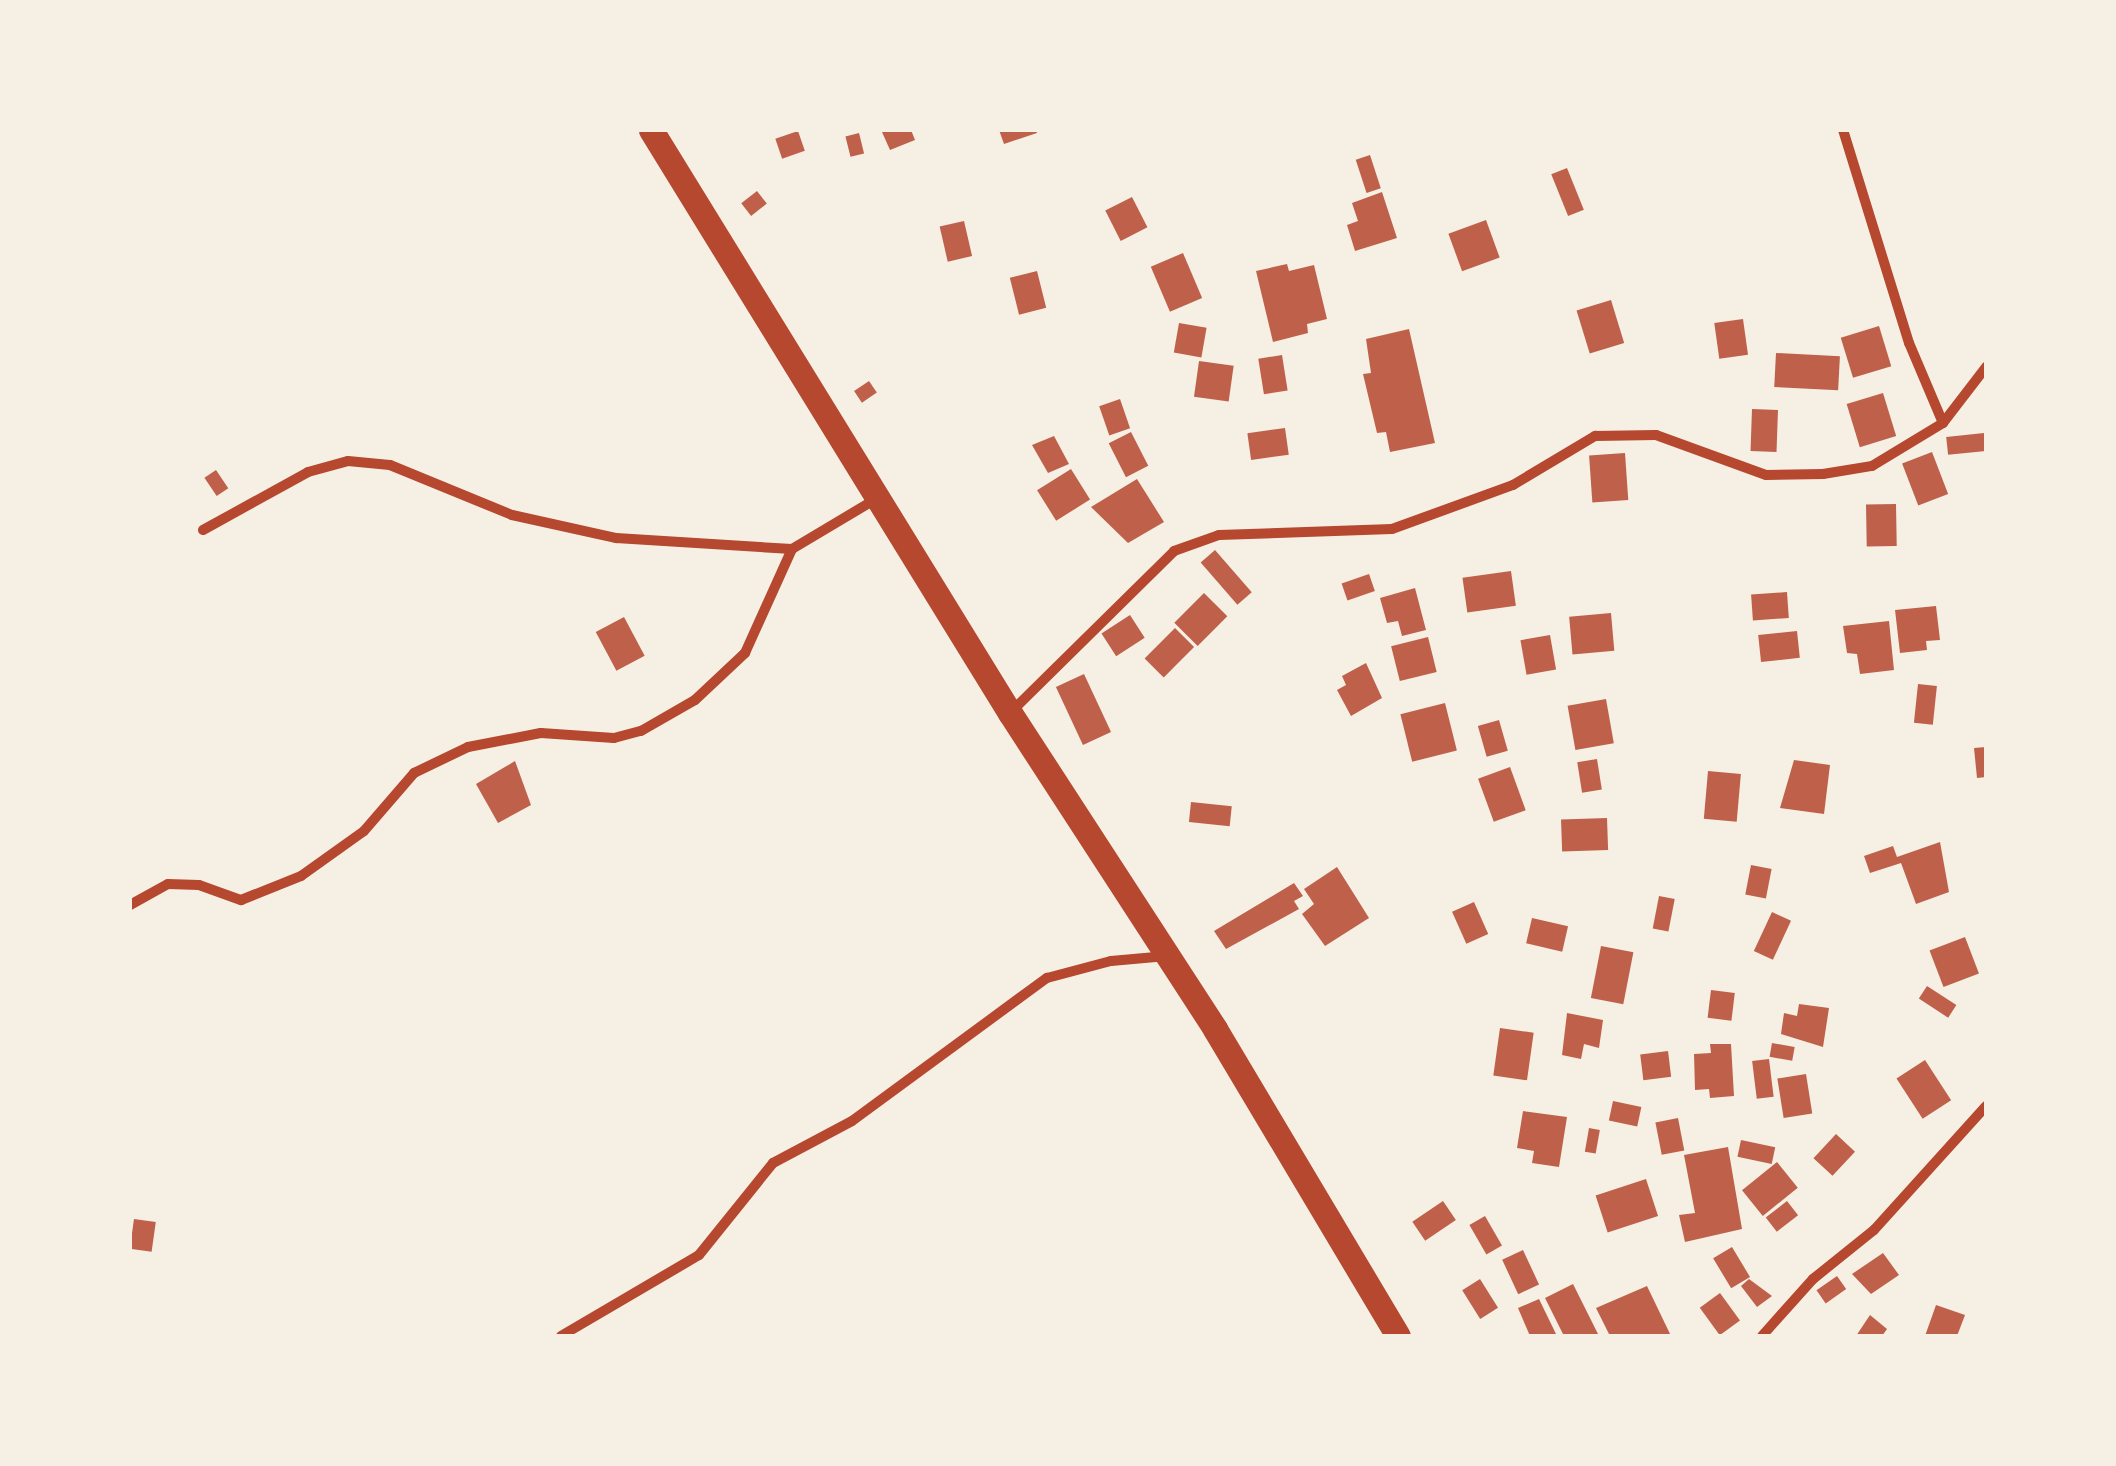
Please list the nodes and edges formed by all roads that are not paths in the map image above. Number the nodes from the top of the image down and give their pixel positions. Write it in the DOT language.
graph roads {
  1 [pos="651,130"];
  2 [pos="1843,130"];
  3 [pos="1986,367"];
  4 [pos="1943,424"];
  5 [pos="876,499"];
  6 [pos="203,530"];
  7 [pos="792,549"];
  8 [pos="1010,713"];
  9 [pos="130,905"];
  10 [pos="1168,956"];
  11 [pos="1986,1106"];
  12 [pos="561,1336"];
  13 [pos="1398,1336"];
  14 [pos="1762,1336"];
  1 -- 5 [label="main road"];
  2 -- 4 [label="street"];
  3 -- 4 [label="street"];
  4 -- 8 [label="street"];
  5 -- 7 [label="street"];
  5 -- 8 [label="main road"];
  6 -- 7 [label="street"];
  7 -- 9 [label="street"];
  8 -- 10 [label="main road"];
  10 -- 12 [label="street"];
  10 -- 13 [label="main road"];
  11 -- 14 [label="street"];
}
